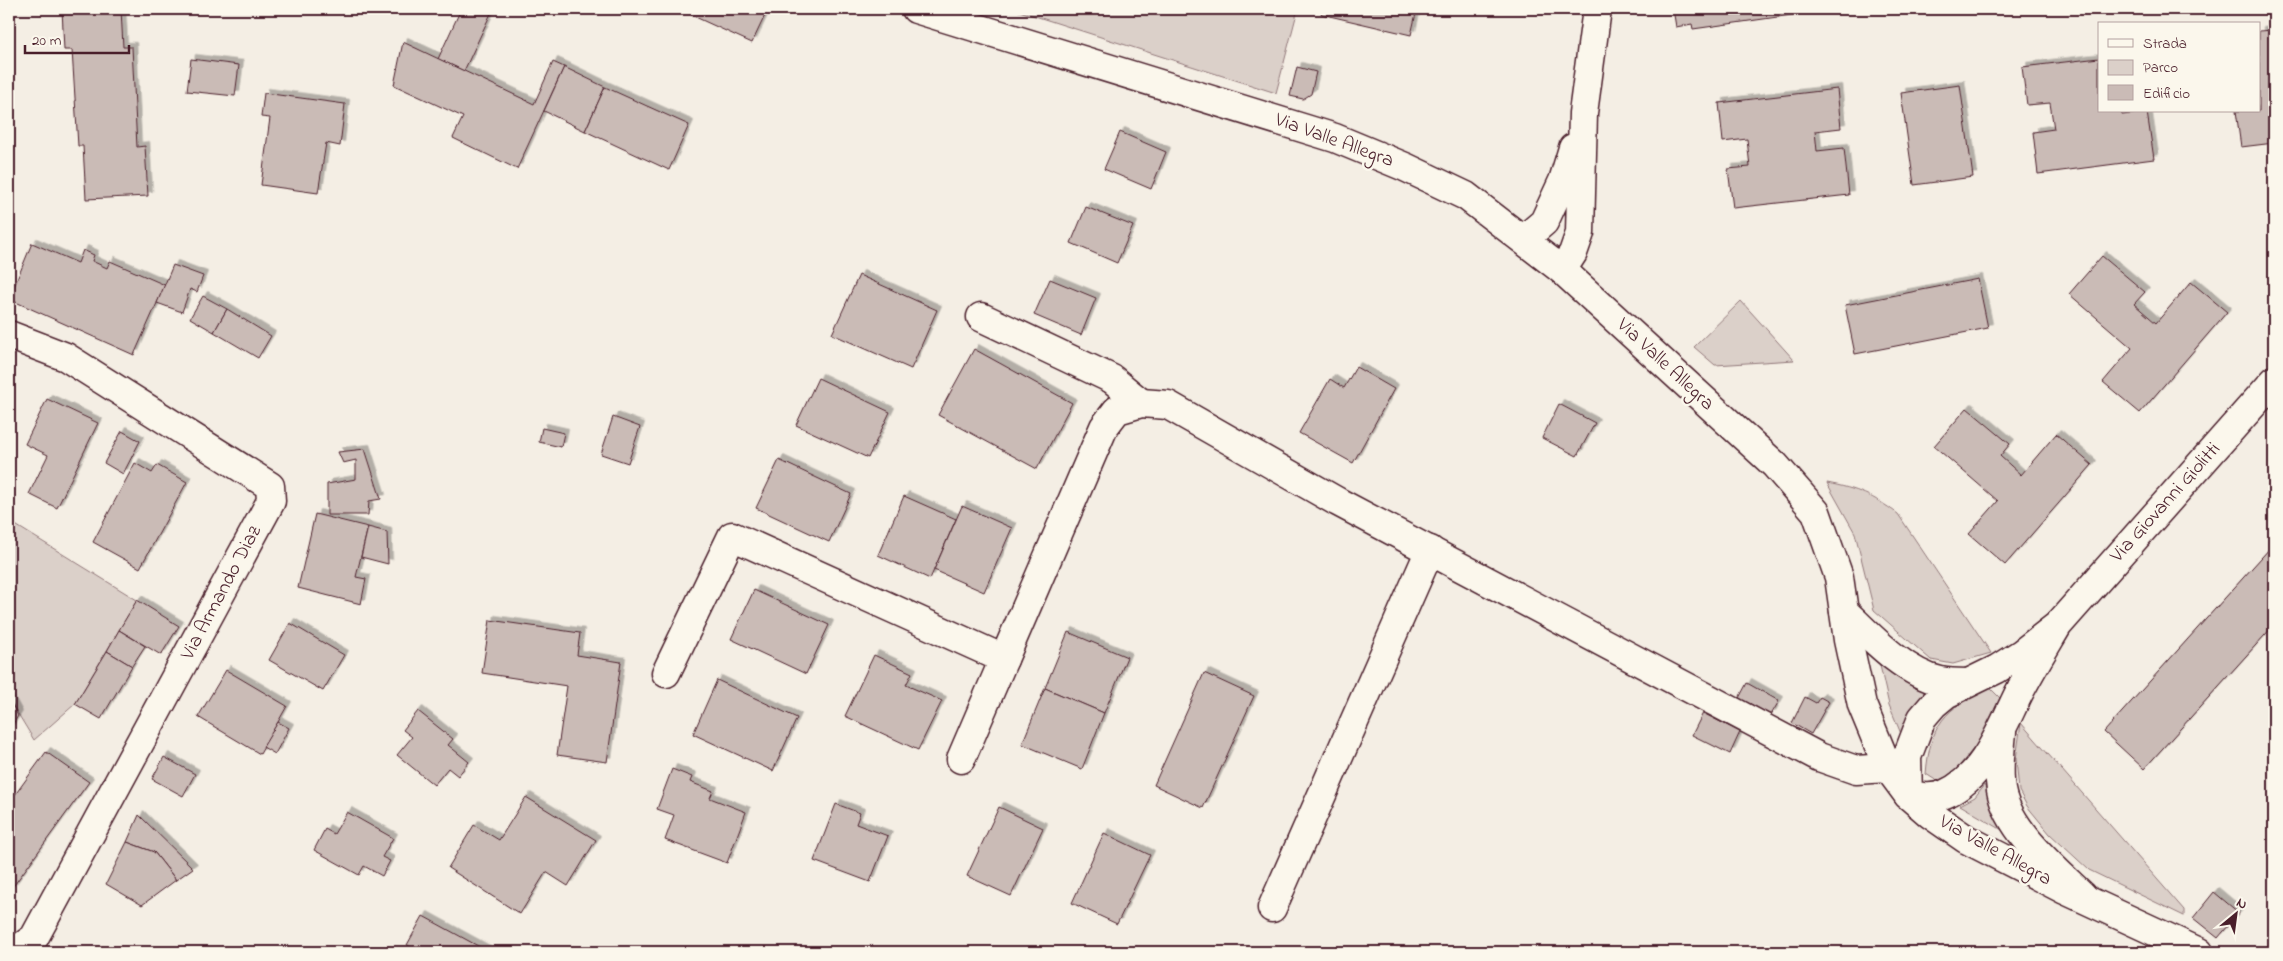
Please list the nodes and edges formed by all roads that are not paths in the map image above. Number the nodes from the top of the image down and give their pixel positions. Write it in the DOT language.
graph roads {
  1 [pos="916,9"];
  2 [pos="1597,9"];
  3 [pos="1584,113"];
  4 [pos="1524,239"];
  5 [pos="1562,270"];
  6 [pos="981,317"];
  7 [pos="9,335"];
  8 [pos="2274,381"];
  9 [pos="1140,403"];
  10 [pos="1430,550"];
  11 [pos="1844,611"];
  12 [pos="2058,624"];
  13 [pos="1004,659"];
  14 [pos="666,672"];
  15 [pos="1967,683"];
  16 [pos="2002,728"];
  17 [pos="961,759"];
  18 [pos="1888,768"];
  19 [pos="1908,795"];
  20 [pos="2088,901"];
  21 [pos="1272,908"];
  22 [pos="9,947"];
  23 [pos="2199,952"];
  1 -- 4 [label="street, Via Valle Allegra"];
  2 -- 3 [label="street"];
  3 -- 4 [label="street"];
  3 -- 5 [label="street"];
  4 -- 5 [label="street, Via Valle Allegra"];
  5 -- 11 [label="street, Via Valle Allegra"];
  6 -- 9 [label="street"];
  7 -- 22 [label="street, Via Armando Diaz"];
  8 -- 12 [label="street, Via Giovanni Giolitti"];
  9 -- 10 [label="street"];
  9 -- 13 [label="street"];
  10 -- 18 [label="street"];
  10 -- 21 [label="street"];
  11 -- 15 [label="street"];
  11 -- 18 [label="street, Via Valle Allegra"];
  12 -- 15 [label="street"];
  12 -- 16 [label="street"];
  13 -- 14 [label="street"];
  13 -- 17 [label="street"];
  15 -- 19 [label="street"];
  16 -- 19 [label="street"];
  16 -- 20 [label="street"];
  18 -- 19 [label="street, Via Valle Allegra"];
  19 -- 20 [label="street, Via Valle Allegra"];
  20 -- 23 [label="street, Via Valle Allegra"];
}
